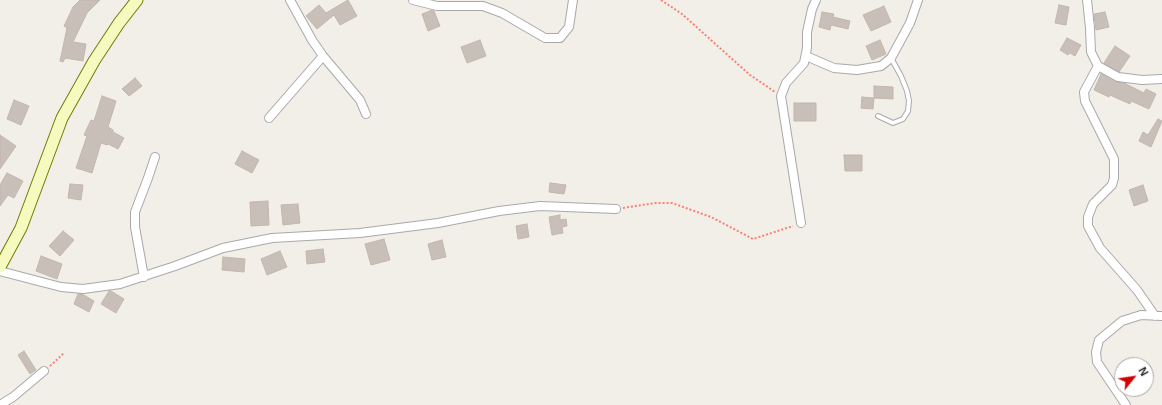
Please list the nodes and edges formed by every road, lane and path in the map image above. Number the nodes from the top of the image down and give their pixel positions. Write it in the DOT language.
graph roads {
  1 [pos="137,0"];
  2 [pos="290,0"];
  3 [pos="413,0"];
  4 [pos="573,0"];
  5 [pos="662,0"];
  6 [pos="816,0"];
  7 [pos="918,0"];
  8 [pos="1087,0"];
  9 [pos="323,56"];
  10 [pos="806,56"];
  11 [pos="891,58"];
  12 [pos="1098,66"];
  13 [pos="1162,79"];
  14 [pos="781,96"];
  15 [pos="366,114"];
  16 [pos="878,116"];
  17 [pos="269,118"];
  18 [pos="154,157"];
  19 [pos="616,209"];
  20 [pos="801,224"];
  21 [pos="1,266"];
  22 [pos="144,276"];
  23 [pos="1158,316"];
  24 [pos="44,371"];
  25 [pos="0,405"];
  26 [pos="1126,405"];
  1 -- 21 [label="main road"];
  2 -- 9 [label="street"];
  3 -- 4 [label="street"];
  5 -- 14 [label="path"];
  6 -- 10 [label="street"];
  7 -- 11 [label="street"];
  8 -- 12 [label="street"];
  9 -- 15 [label="street"];
  9 -- 17 [label="street"];
  10 -- 11 [label="street"];
  10 -- 14 [label="street"];
  11 -- 16 [label="lane"];
  12 -- 13 [label="street"];
  12 -- 23 [label="street"];
  14 -- 20 [label="street"];
  18 -- 22 [label="street"];
  19 -- 20 [label="path"];
  19 -- 22 [label="street"];
  21 -- 22 [label="street"];
  23 -- 26 [label="street"];
  24 -- 25 [label="street"];
}
